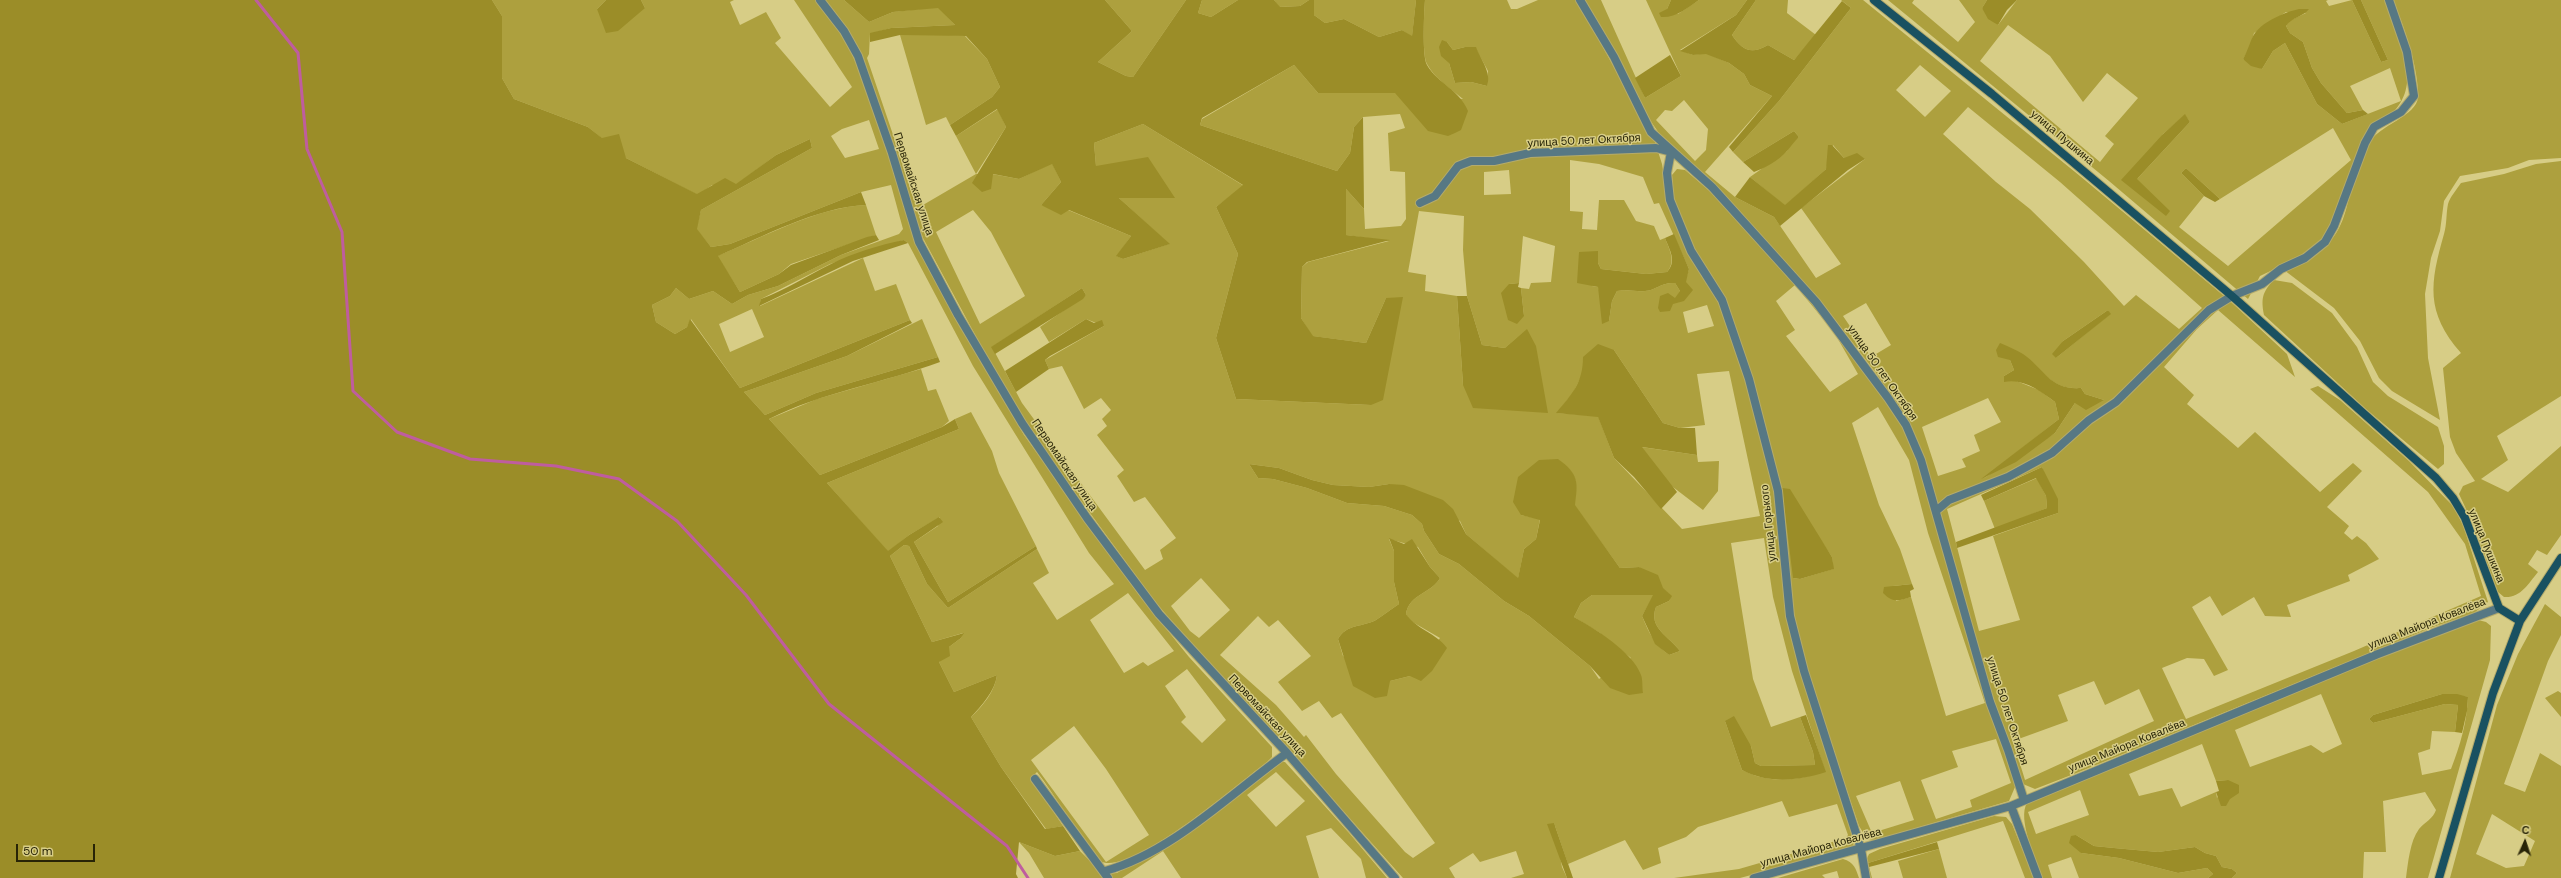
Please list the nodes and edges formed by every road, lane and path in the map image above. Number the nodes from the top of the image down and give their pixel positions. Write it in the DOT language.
graph roads {
  1 [pos="820,0"];
  2 [pos="1580,0"];
  3 [pos="1874,0"];
  4 [pos="2389,0"];
  5 [pos="1671,152"];
  6 [pos="1420,203"];
  7 [pos="2232,296"];
  8 [pos="1936,511"];
  9 [pos="2561,558"];
  10 [pos="2499,608"];
  11 [pos="2520,621"];
  12 [pos="1287,753"];
  13 [pos="1035,779"];
  14 [pos="2024,800"];
  15 [pos="2011,806"];
  16 [pos="1861,849"];
  17 [pos="1107,875"];
  18 [pos="1395,878"];
  19 [pos="1754,878"];
  20 [pos="1866,878"];
  21 [pos="2038,878"];
  22 [pos="2439,878"];
  1 -- 12 [label="street, Первомайская улица"];
  2 -- 5 [label="street, улица 50 лет Октября"];
  3 -- 7 [label="street, улица Пушкина"];
  4 -- 7 [label="street"];
  5 -- 6 [label="street, улица 50 лет Октября"];
  5 -- 8 [label="street, улица 50 лет Октября"];
  5 -- 16 [label="street, улица Горького"];
  7 -- 8 [label="street"];
  7 -- 10 [label="street, улица Пушкина"];
  8 -- 14 [label="street, улица 50 лет Октября"];
  9 -- 11 [label="street"];
  10 -- 11 [label="street"];
  10 -- 14 [label="street, улица Майора Ковалёва"];
  11 -- 22 [label="street"];
  12 -- 17 [label="street"];
  12 -- 18 [label="street, Первомайская улица"];
  13 -- 17 [label="street"];
  14 -- 15 [label="street, улица Майора Ковалёва"];
  15 -- 16 [label="street, улица Майора Ковалёва"];
  15 -- 21 [label="street"];
  16 -- 19 [label="street, улица Майора Ковалёва"];
  16 -- 20 [label="street, улица Горького"];
}
